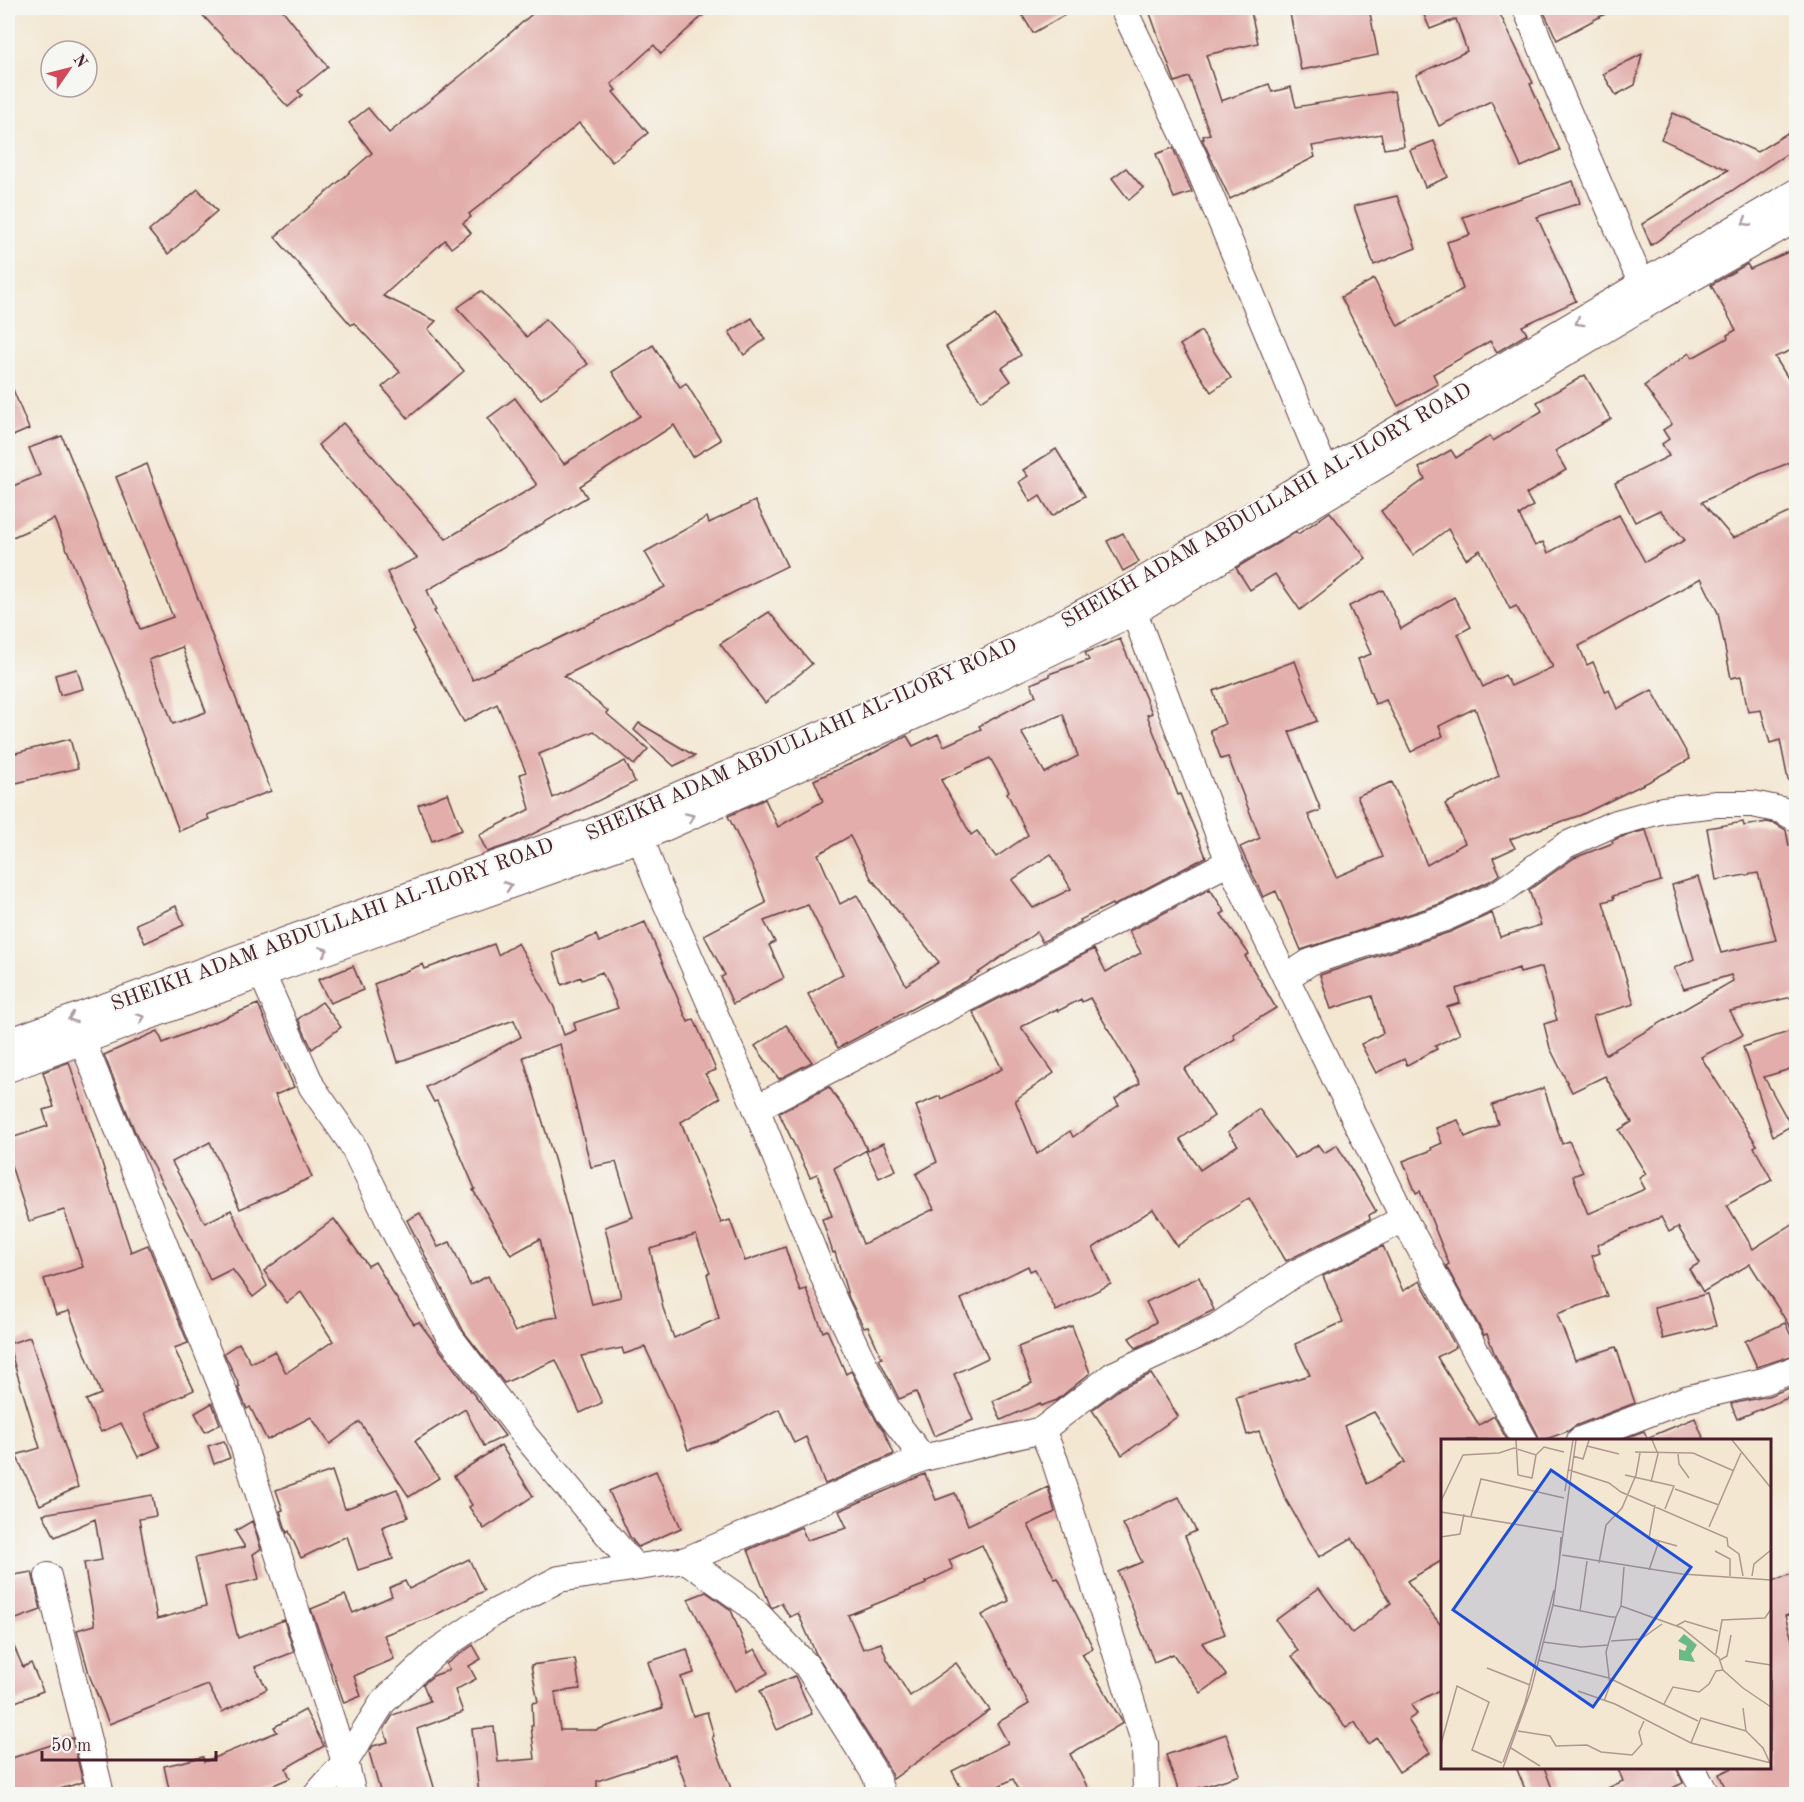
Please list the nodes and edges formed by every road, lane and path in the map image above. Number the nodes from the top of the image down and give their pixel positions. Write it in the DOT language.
graph roads {
  1 [pos="1123,8"];
  2 [pos="1526,8"];
  3 [pos="1797,192"];
  4 [pos="1797,219"];
  5 [pos="1642,285"];
  6 [pos="1326,473"];
  7 [pos="1134,612"];
  8 [pos="1797,818"];
  9 [pos="637,827"];
  10 [pos="1229,862"];
  11 [pos="262,974"];
  12 [pos="1287,977"];
  13 [pos="82,1040"];
  14 [pos="8,1042"];
  15 [pos="8,1069"];
  16 [pos="756,1108"];
  17 [pos="1404,1219"];
  18 [pos="1797,1369"];
  19 [pos="1042,1430"];
  20 [pos="1523,1439"];
  21 [pos="1583,1439"];
  22 [pos="923,1458"];
  23 [pos="686,1560"];
  24 [pos="635,1568"];
  25 [pos="48,1576"];
  26 [pos="345,1762"];
  27 [pos="1693,1769"];
  28 [pos="101,1794"];
  29 [pos="317,1794"];
  30 [pos="353,1794"];
  31 [pos="882,1794"];
  32 [pos="1146,1794"];
  33 [pos="1706,1794"];
  1 -- 6 [label="street"];
  2 -- 5 [label="street"];
  3 -- 5 [label="street, SHEIKH ADAM ABDULLAHI AL-ILORY ROAD, one-way"];
  4 -- 7 [label="street, SHEIKH ADAM ABDULLAHI AL-ILORY ROAD"];
  5 -- 6 [label="street, SHEIKH ADAM ABDULLAHI AL-ILORY ROAD, one-way"];
  6 -- 9 [label="street, SHEIKH ADAM ABDULLAHI AL-ILORY ROAD"];
  9 -- 7 [label="street, SHEIKH ADAM ABDULLAHI AL-ILORY ROAD, one-way"];
  7 -- 10 [label="street"];
  8 -- 12 [label="street"];
  11 -- 9 [label="street, SHEIKH ADAM ABDULLAHI AL-ILORY ROAD, one-way"];
  9 -- 14 [label="street, SHEIKH ADAM ABDULLAHI AL-ILORY ROAD, one-way"];
  9 -- 16 [label="street"];
  10 -- 12 [label="street"];
  10 -- 16 [label="street"];
  13 -- 11 [label="street, SHEIKH ADAM ABDULLAHI AL-ILORY ROAD, one-way"];
  11 -- 24 [label="street"];
  12 -- 17 [label="street"];
  13 -- 15 [label="street, SHEIKH ADAM ABDULLAHI AL-ILORY ROAD"];
  13 -- 26 [label="street"];
  16 -- 22 [label="street"];
  17 -- 19 [label="street"];
  17 -- 20 [label="street"];
  18 -- 21 [label="street"];
  19 -- 22 [label="street"];
  19 -- 32 [label="street"];
  22 -- 23 [label="street"];
  23 -- 24 [label="street"];
  23 -- 31 [label="street"];
  24 -- 26 [label="street"];
  25 -- 28 [label="street"];
  26 -- 29 [label="street"];
  26 -- 30 [label="street"];
  27 -- 33 [label="street"];
}
